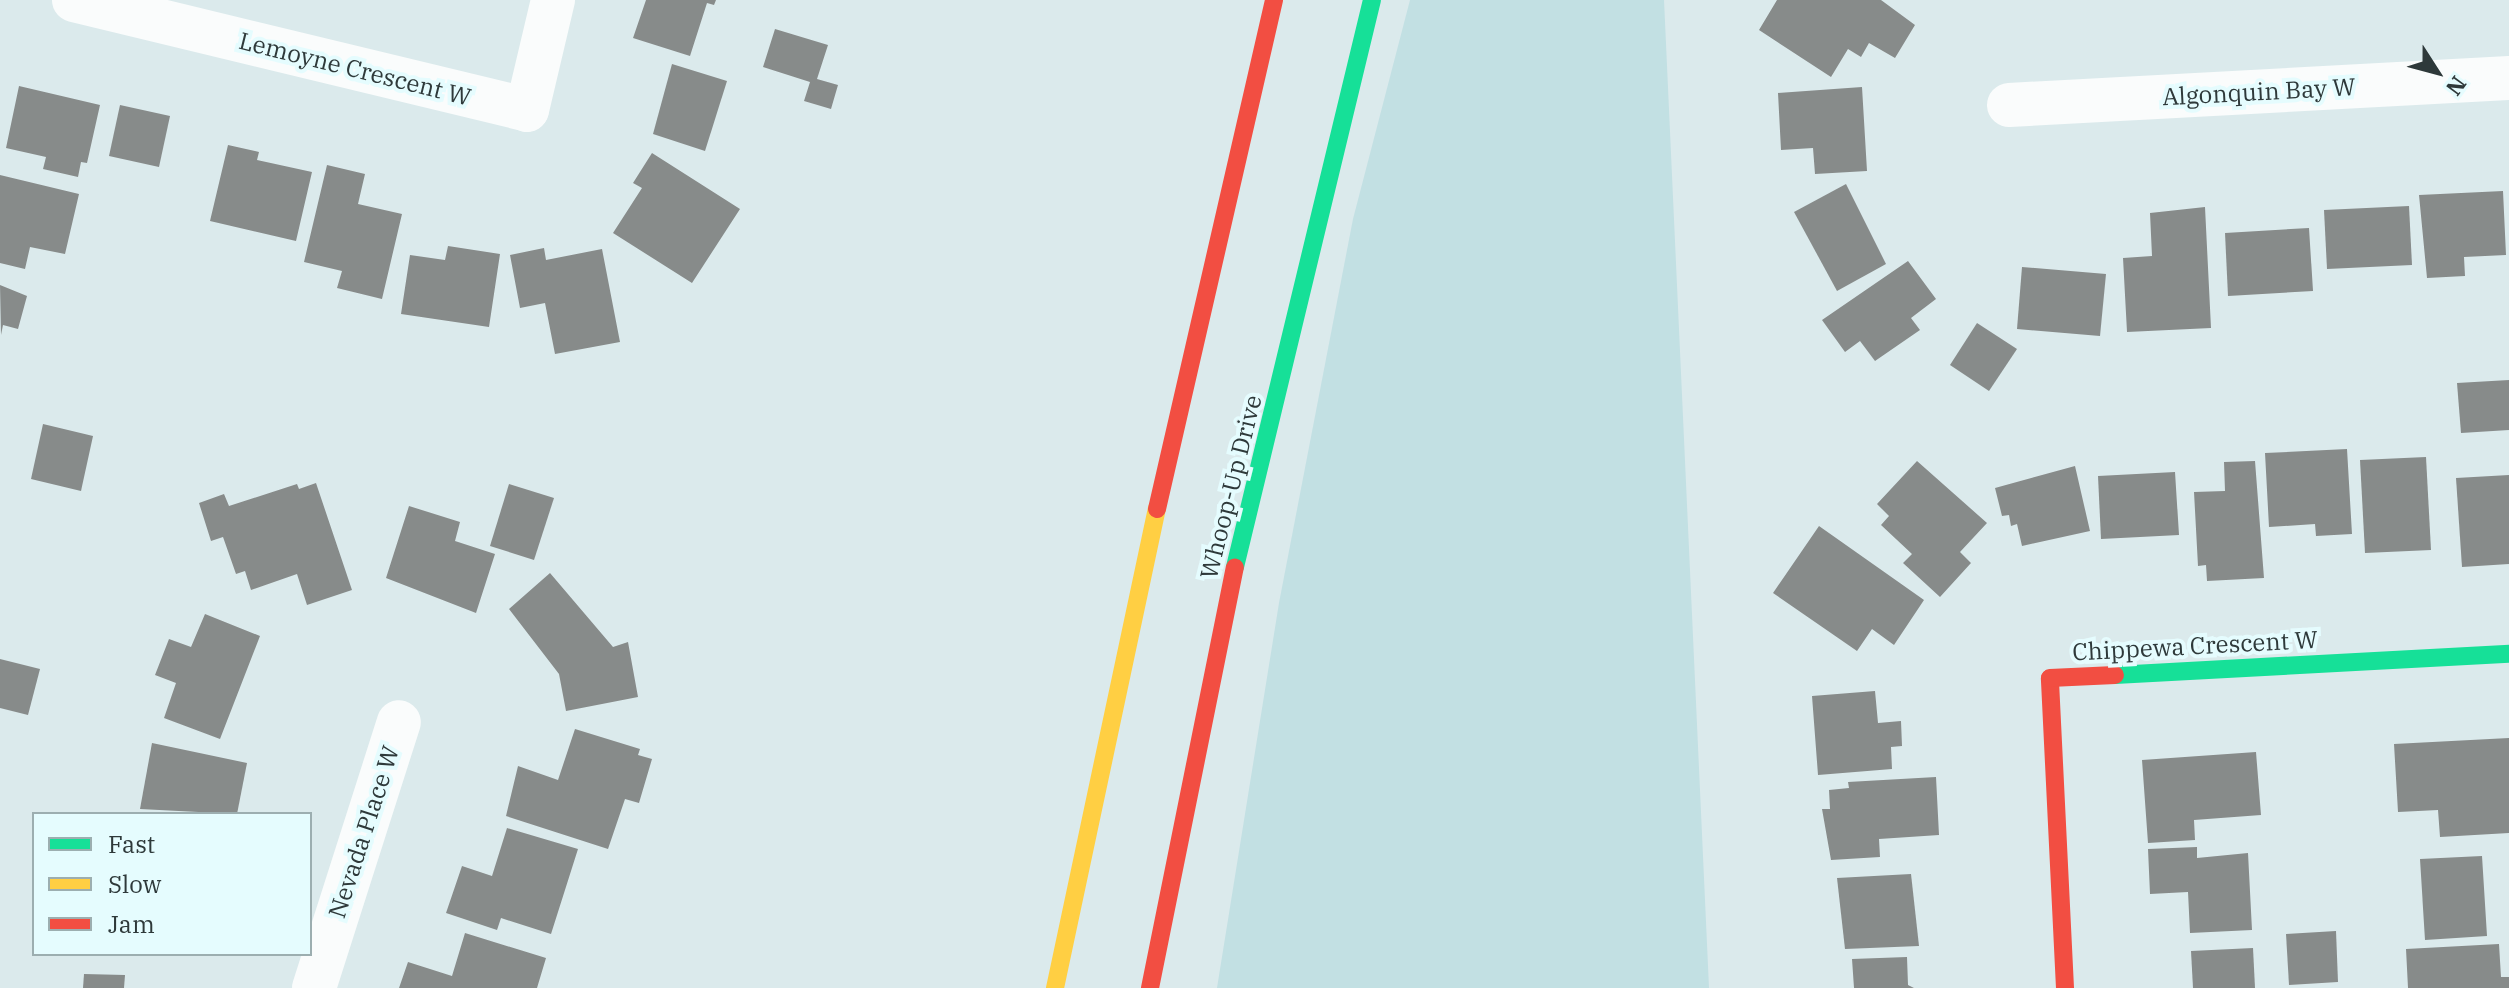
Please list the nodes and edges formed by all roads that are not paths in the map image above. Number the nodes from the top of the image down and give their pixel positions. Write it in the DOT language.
graph roads {
  1 [pos="74,0"];
  2 [pos="553,0"];
  3 [pos="1274,0"];
  4 [pos="1372,0"];
  5 [pos="2509,78"];
  6 [pos="2009,105"];
  7 [pos="1229,593"];
  8 [pos="2509,654"];
  9 [pos="399,722"];
  10 [pos="1193,877"];
  11 [pos="314,988"];
  12 [pos="1055,988"];
  13 [pos="1150,988"];
  14 [pos="2065,988"];
  1 -- 2 [label="street, Lemoyne Crescent W"];
  3 -- 12 [label="main road"];
  4 -- 7 [label="main road, Whoop-Up Drive"];
  5 -- 6 [label="street, Algonquin Bay W"];
  7 -- 10 [label="main road"];
  7 -- 13 [label="main road, Whoop-Up Drive"];
  8 -- 14 [label="main road, Chippewa Crescent W"];
  9 -- 11 [label="street, Nevada Place W"];
}
